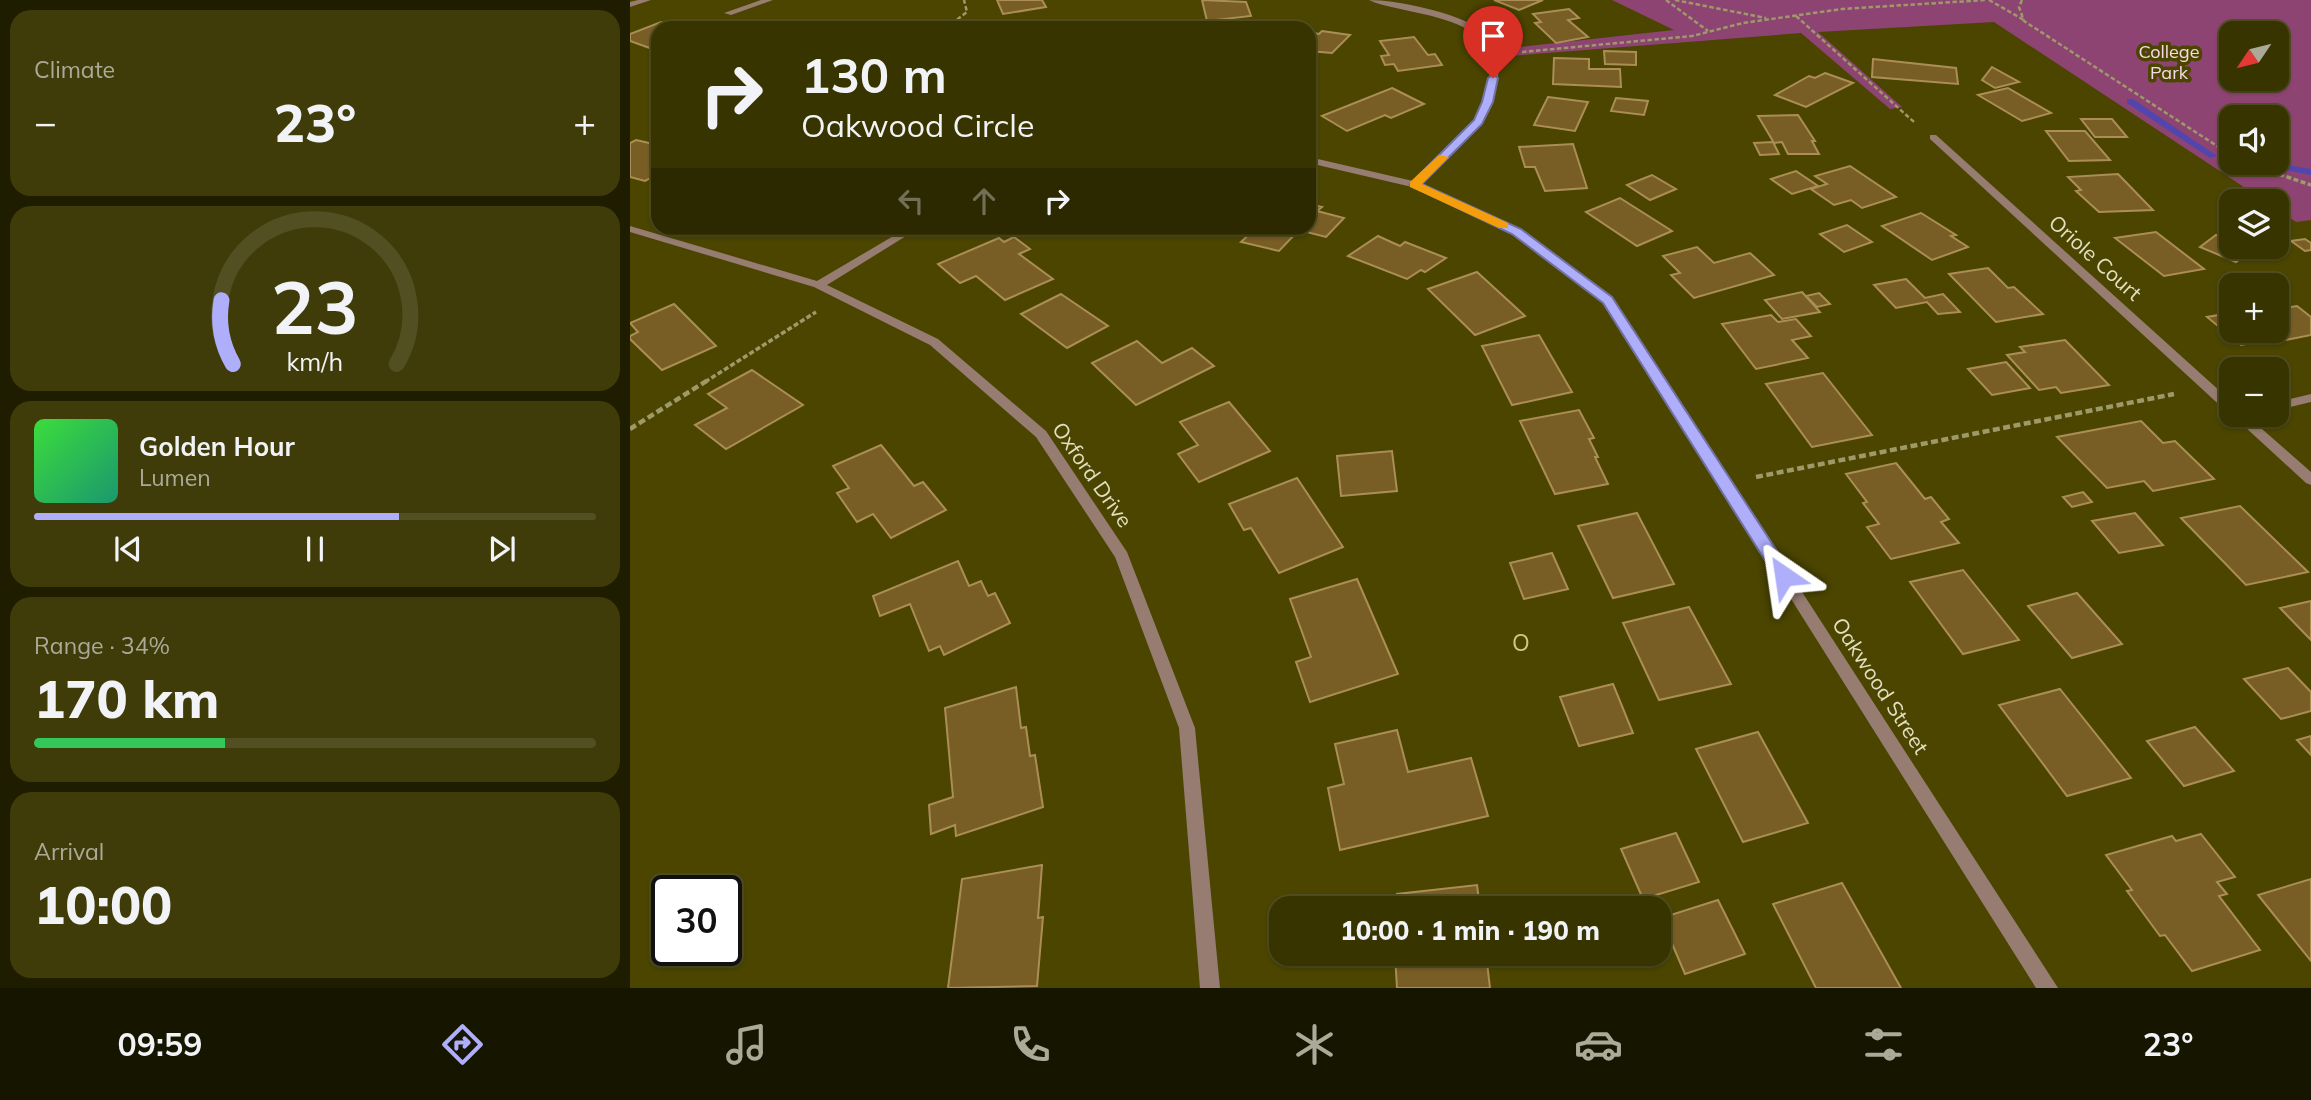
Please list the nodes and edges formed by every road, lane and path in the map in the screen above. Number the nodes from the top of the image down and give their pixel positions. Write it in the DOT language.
graph roads {
  1 [pos="647,0"];
  2 [pos="769,0"];
  3 [pos="964,0"];
  4 [pos="1373,0"];
  5 [pos="1666,0"];
  6 [pos="1675,0"];
  7 [pos="1987,0"];
  8 [pos="2022,0"];
  9 [pos="630,5"];
  10 [pos="728,13"];
  11 [pos="1795,15"];
  12 [pos="1770,19"];
  13 [pos="2024,20"];
  14 [pos="955,21"];
  15 [pos="1709,32"];
  16 [pos="1498,55"];
  17 [pos="1933,137"];
  18 [pos="2219,147"];
  19 [pos="1316,162"];
  20 [pos="2281,175"];
  21 [pos="1415,185"];
  22 [pos="2311,185"];
  23 [pos="630,229"];
  24 [pos="902,235"];
  25 [pos="818,285"];
  26 [pos="820,309"];
  27 [pos="2181,393"];
  28 [pos="2219,397"];
  29 [pos="2311,398"];
  30 [pos="2289,403"];
  31 [pos="2251,427"];
  32 [pos="630,429"];
  33 [pos="1756,477"];
  34 [pos="2311,480"];
  35 [pos="1210,988"];
  36 [pos="2048,988"];
  1 -- 9 [label="street"];
  2 -- 10 [label="street"];
  3 -- 14 [label="path"];
  4 -- 16 [label="street"];
  5 -- 15 [label="path"];
  6 -- 12 [label="path"];
  7 -- 11 [label="path"];
  7 -- 13 [label="path"];
  8 -- 13 [label="path"];
  11 -- 12 [label="path"];
  11 -- 17 [label="path"];
  12 -- 15 [label="path"];
  13 -- 18 [label="path"];
  15 -- 16 [label="path"];
  16 -- 21 [label="street"];
  17 -- 28 [label="street, Oriole Court"];
  19 -- 21 [label="street, Oakwood Street"];
  20 -- 22 [label="path"];
  21 -- 36 [label="street, Oakwood Street"];
  23 -- 25 [label="street, Oxford Drive"];
  24 -- 25 [label="street"];
  25 -- 35 [label="street, Oxford Drive"];
  26 -- 32 [label="path"];
  27 -- 33 [label="path"];
  29 -- 30 [label="street"];
  31 -- 34 [label="street"];
}
